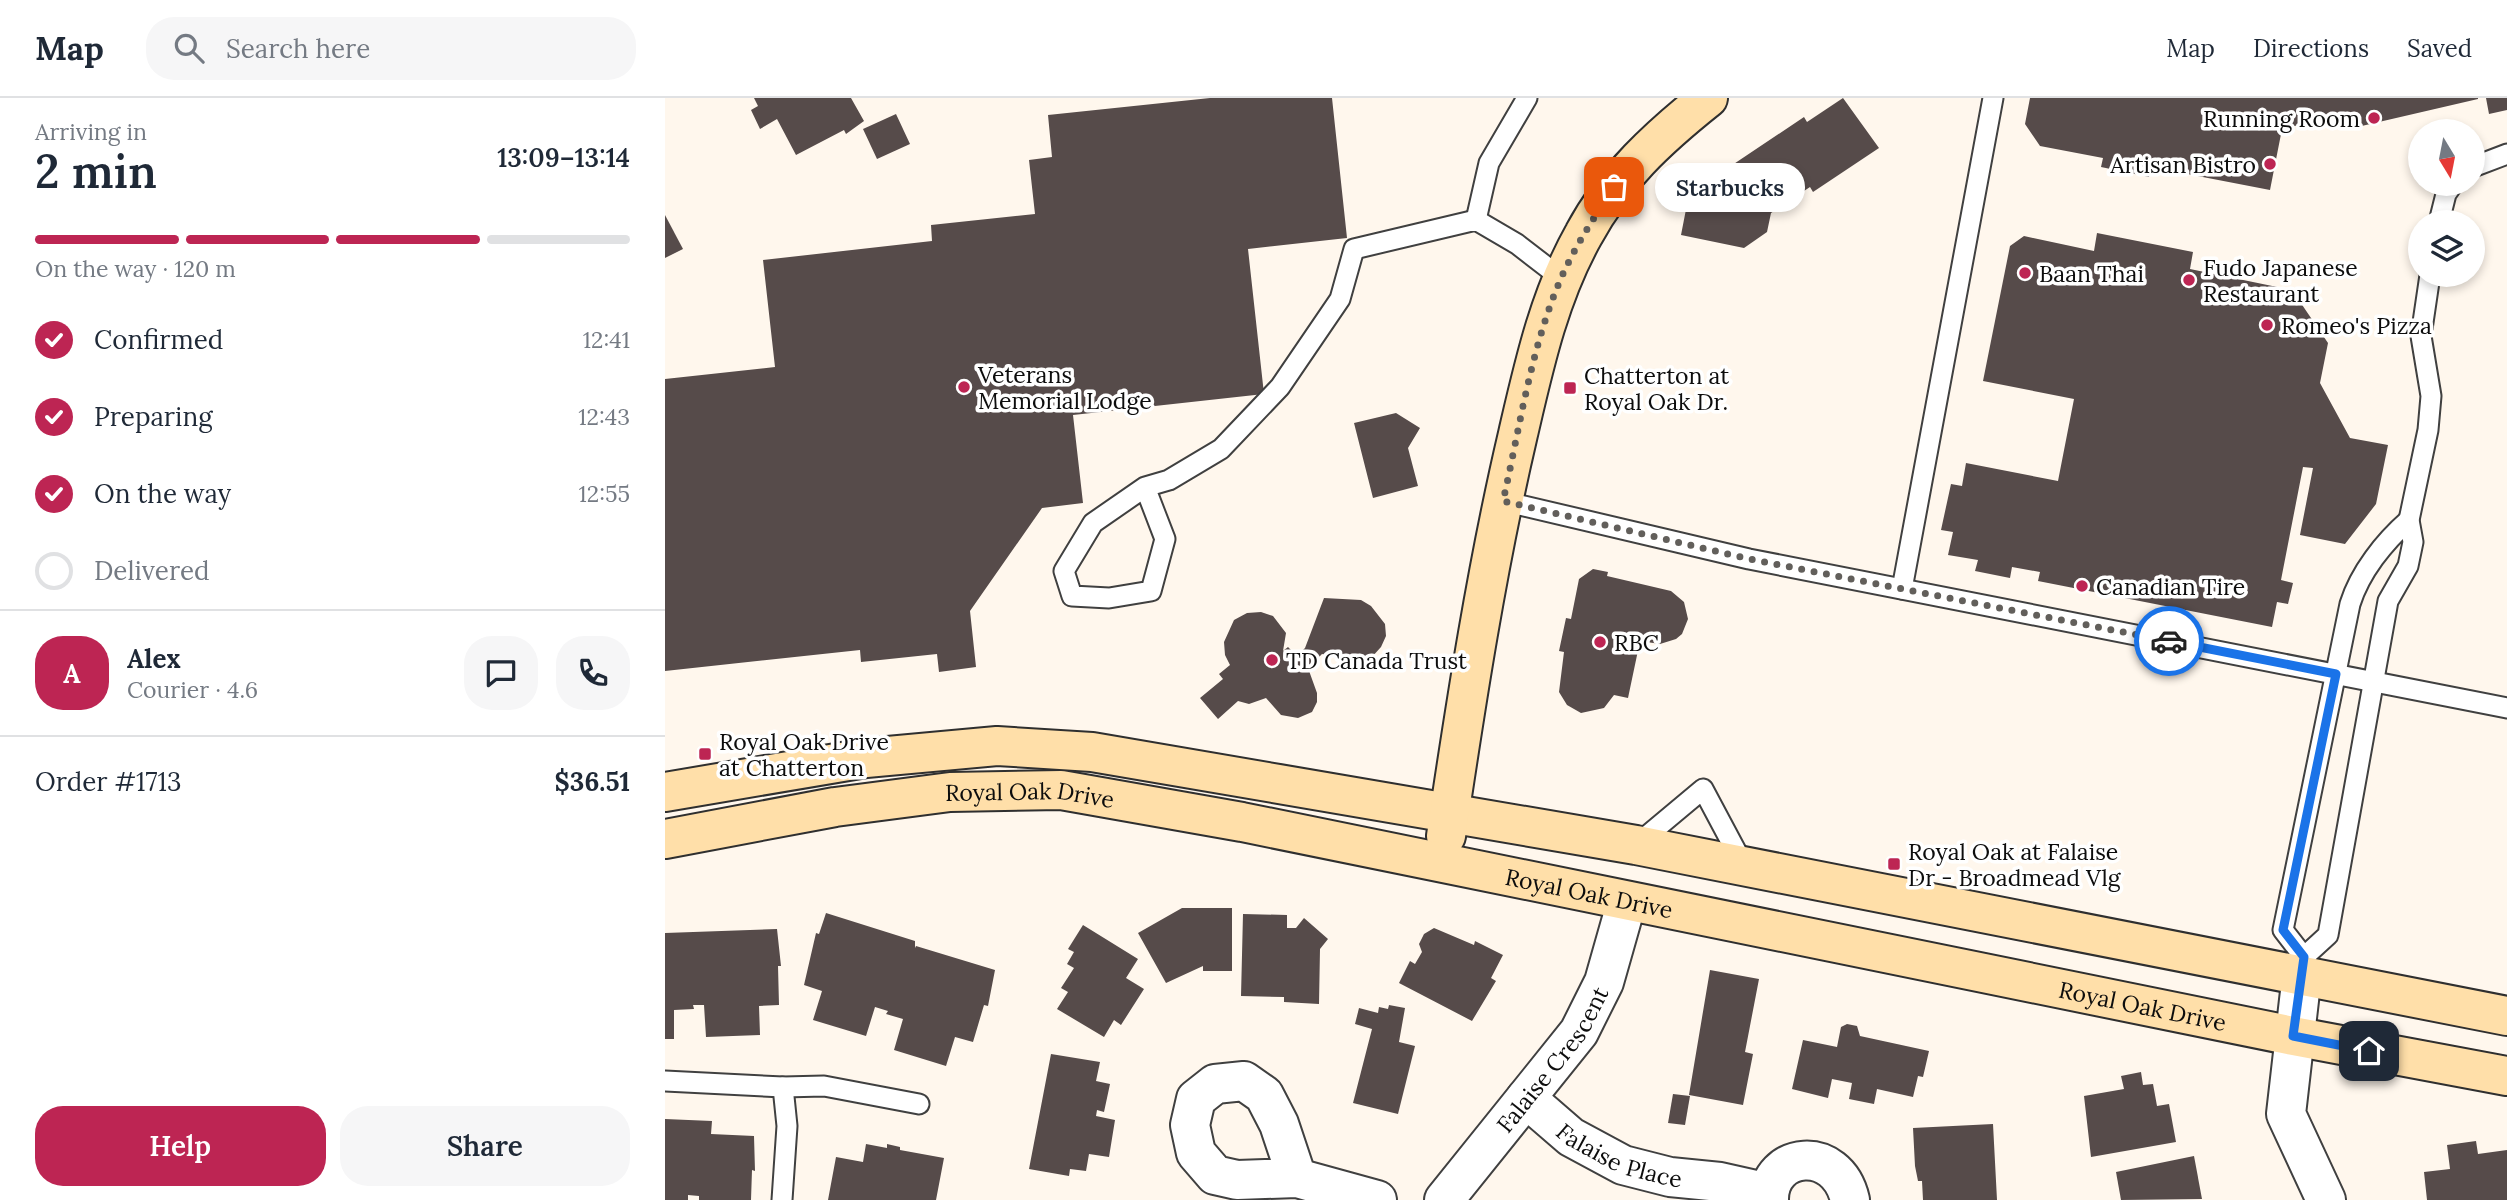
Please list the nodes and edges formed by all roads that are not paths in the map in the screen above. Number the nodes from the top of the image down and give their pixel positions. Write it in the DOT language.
graph roads {
  1 [pos="1527,98"];
  2 [pos="1708,98"];
  3 [pos="1993,98"];
  4 [pos="2507,154"];
  5 [pos="2485,162"];
  6 [pos="1476,220"];
  7 [pos="1561,278"];
  8 [pos="2428,287"];
  9 [pos="1145,487"];
  10 [pos="1503,501"];
  11 [pos="2409,520"];
  12 [pos="1902,589"];
  13 [pos="2336,674"];
  14 [pos="2373,681"];
  15 [pos="2507,708"];
  16 [pos="665,792"];
  17 [pos="1450,811"];
  18 [pos="665,838"];
  19 [pos="1636,845"];
  20 [pos="1442,862"];
  21 [pos="1745,867"];
  22 [pos="1627,901"];
  23 [pos="2303,965"];
  24 [pos="2507,1016"];
  25 [pos="2293,1036"];
  26 [pos="2507,1076"];
  27 [pos="665,1081"];
  28 [pos="783,1087"];
  29 [pos="1526,1098"];
  30 [pos="919,1104"];
  31 [pos="1297,1178"];
  32 [pos="1769,1197"];
  33 [pos="782,1200"];
  34 [pos="1377,1200"];
  35 [pos="1444,1200"];
  36 [pos="1850,1200"];
  37 [pos="2326,1200"];
  1 -- 6 [label="lane"];
  2 -- 7 [label="main road"];
  3 -- 12 [label="lane"];
  4 -- 5 [label="lane"];
  6 -- 7 [label="lane"];
  6 -- 9 [label="lane"];
  7 -- 10 [label="main road"];
  8 -- 11 [label="lane"];
  9 -- 9 [label="lane"];
  10 -- 12 [label="lane"];
  10 -- 17 [label="main road"];
  11 -- 13 [label="lane"];
  11 -- 14 [label="lane"];
  12 -- 13 [label="lane"];
  13 -- 14 [label="lane"];
  13 -- 23 [label="lane"];
  14 -- 15 [label="lane"];
  14 -- 23 [label="lane"];
  16 -- 17 [label="main road, Royal Oak Drive"];
  17 -- 19 [label="main road, Royal Oak Drive"];
  17 -- 20 [label="main road"];
  18 -- 20 [label="main road, Royal Oak Drive"];
  19 -- 21 [label="main road, Royal Oak Drive"];
  19 -- 21 [label="lane"];
  20 -- 22 [label="main road, Royal Oak Drive"];
  21 -- 23 [label="main road, Royal Oak Drive"];
  22 -- 25 [label="main road, Royal Oak Drive"];
  22 -- 29 [label="street, Falaise Crescent"];
  23 -- 24 [label="main road, Royal Oak Drive"];
  23 -- 25 [label="street"];
  25 -- 26 [label="main road, Royal Oak Drive"];
  25 -- 37 [label="street"];
  27 -- 28 [label="lane"];
  28 -- 30 [label="lane"];
  28 -- 33 [label="lane"];
  29 -- 32 [label="street, Falaise Place"];
  29 -- 35 [label="street, Falaise Crescent"];
  31 -- 34 [label="street"];
  32 -- 36 [label="street, Falaise Place"];
}
